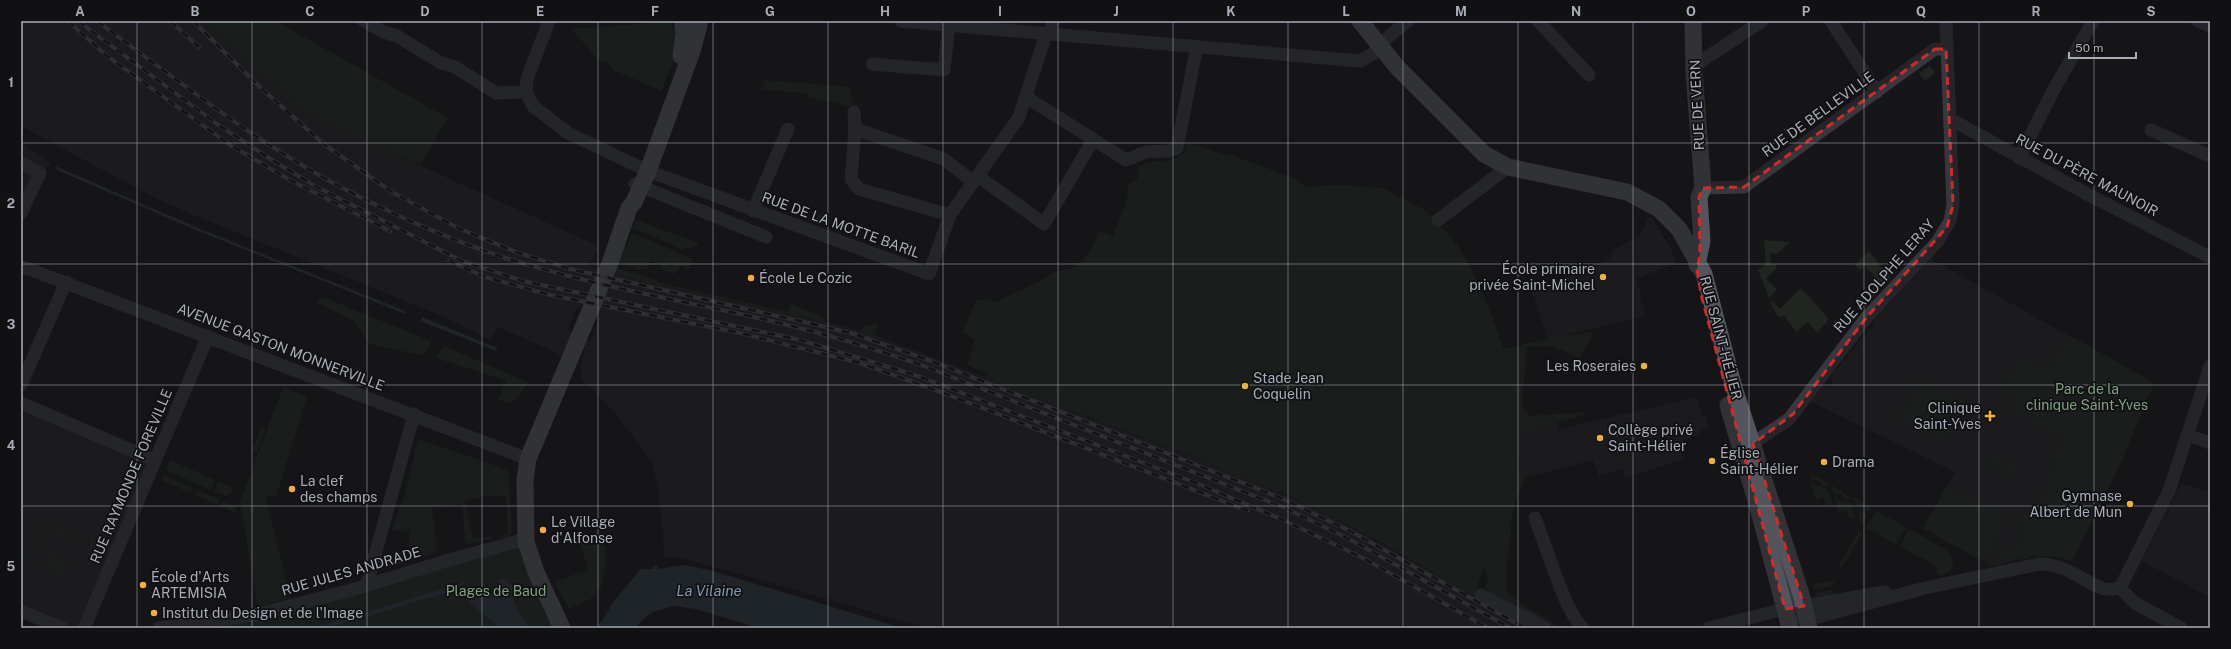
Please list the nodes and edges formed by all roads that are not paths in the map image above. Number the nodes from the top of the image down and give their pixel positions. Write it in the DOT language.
graph roads {
  1 [pos="549,21"];
  2 [pos="901,21"];
  3 [pos="1360,21"];
  4 [pos="1408,21"];
  5 [pos="1538,21"];
  6 [pos="1693,21"];
  7 [pos="1762,21"];
  8 [pos="1832,21"];
  9 [pos="2093,21"];
  10 [pos="2198,21"];
  11 [pos="363,22"];
  12 [pos="691,23"];
  13 [pos="1943,23"];
  14 [pos="948,25"];
  15 [pos="1022,26"];
  16 [pos="2210,26"];
  17 [pos="1050,29"];
  18 [pos="1197,46"];
  19 [pos="1380,47"];
  20 [pos="1946,49"];
  21 [pos="872,64"];
  22 [pos="1694,66"];
  23 [pos="1589,75"];
  24 [pos="526,92"];
  25 [pos="1877,92"];
  26 [pos="1026,97"];
  27 [pos="854,112"];
  28 [pos="1950,119"];
  29 [pos="788,129"];
  30 [pos="855,129"];
  31 [pos="2151,130"];
  32 [pos="1093,140"];
  33 [pos="2210,156"];
  34 [pos="2019,158"];
  35 [pos="21,163"];
  36 [pos="1508,167"];
  37 [pos="644,168"];
  38 [pos="976,179"];
  39 [pos="638,185"];
  40 [pos="1703,188"];
  41 [pos="753,211"];
  42 [pos="21,213"];
  43 [pos="950,215"];
  44 [pos="1438,220"];
  45 [pos="766,237"];
  46 [pos="2210,257"];
  47 [pos="1697,260"];
  48 [pos="21,266"];
  49 [pos="66,282"];
  50 [pos="1718,323"];
  51 [pos="208,336"];
  52 [pos="2210,366"];
  53 [pos="21,385"];
  54 [pos="21,403"];
  55 [pos="414,414"];
  56 [pos="2188,435"];
  57 [pos="2210,443"];
  58 [pos="1746,445"];
  59 [pos="528,459"];
  60 [pos="154,460"];
  61 [pos="1536,518"];
  62 [pos="526,533"];
  63 [pos="367,584"];
  64 [pos="2120,588"];
  65 [pos="1481,595"];
  66 [pos="21,611"];
  67 [pos="1800,614"];
  68 [pos="62,628"];
  69 [pos="84,628"];
  70 [pos="159,628"];
  71 [pos="562,628"];
  72 [pos="568,628"];
  73 [pos="1545,628"];
  74 [pos="1583,628"];
  75 [pos="1709,628"];
  76 [pos="1790,628"];
  77 [pos="2181,628"];
  1 -- 24 [label="street"];
  2 -- 14 [label="street"];
  3 -- 19 [label="main road"];
  4 -- 19 [label="street"];
  5 -- 23 [label="street"];
  6 -- 22 [label="main road, RUE DE VERN"];
  7 -- 22 [label="street"];
  8 -- 25 [label="street"];
  9 -- 34 [label="street"];
  10 -- 16 [label="street"];
  11 -- 24 [label="street"];
  12 -- 37 [label="main road"];
  13 -- 20 [label="street, RUE ADOLPHE LERAY"];
  14 -- 15 [label="street"];
  14 -- 21 [label="street"];
  15 -- 17 [label="street"];
  17 -- 18 [label="street"];
  17 -- 26 [label="street, RUE DE LA MOTTE BARIL"];
  18 -- 19 [label="street"];
  18 -- 32 [label="street"];
  19 -- 36 [label="main road"];
  20 -- 25 [label="street, RUE DE BELLEVILLE"];
  20 -- 28 [label="street, RUE ADOLPHE LERAY"];
  22 -- 40 [label="main road, RUE DE VERN"];
  24 -- 37 [label="street, RUE DE LA MOTTE BARIL"];
  25 -- 40 [label="street, RUE DE BELLEVILLE"];
  26 -- 32 [label="street"];
  26 -- 38 [label="street, RUE DE LA MOTTE BARIL"];
  27 -- 30 [label="street"];
  28 -- 34 [label="street, RUE DU PÈRE MAUNOIR"];
  28 -- 58 [label="street, RUE ADOLPHE LERAY"];
  29 -- 41 [label="street"];
  30 -- 38 [label="street"];
  30 -- 43 [label="street"];
  31 -- 33 [label="street"];
  32 -- 38 [label="street"];
  34 -- 46 [label="street, RUE DU PÈRE MAUNOIR"];
  35 -- 42 [label="street"];
  36 -- 44 [label="street"];
  36 -- 47 [label="main road"];
  37 -- 39 [label="main road"];
  37 -- 41 [label="street, RUE DE LA MOTTE BARIL"];
  38 -- 43 [label="street, RUE DE LA MOTTE BARIL"];
  39 -- 45 [label="street"];
  39 -- 59 [label="main road"];
  40 -- 47 [label="main road, RUE DE VERN"];
  40 -- 50 [label="main road, RUE DE VERN"];
  41 -- 43 [label="street, RUE DE LA MOTTE BARIL"];
  47 -- 50 [label="main road, RUE SAINT-HÉLIER"];
  47 -- 58 [label="main road, RUE SAINT-HÉLIER"];
  48 -- 49 [label="street, AVENUE GASTON MONNERVILLE"];
  49 -- 51 [label="street, AVENUE GASTON MONNERVILLE"];
  49 -- 53 [label="street"];
  50 -- 58 [label="main road, RUE SAINT-HÉLIER"];
  51 -- 55 [label="street, AVENUE GASTON MONNERVILLE"];
  51 -- 60 [label="street, RUE RAYMONDE FOREVILLE"];
  52 -- 56 [label="street"];
  54 -- 60 [label="street"];
  55 -- 59 [label="street, AVENUE GASTON MONNERVILLE"];
  55 -- 63 [label="street"];
  56 -- 57 [label="street"];
  56 -- 64 [label="street"];
  58 -- 67 [label="main road, RUE SAINT-HÉLIER"];
  58 -- 67 [label="main road, RUE SAINT-HÉLIER"];
  59 -- 62 [label="main road"];
  60 -- 69 [label="street, RUE RAYMONDE FOREVILLE"];
  61 -- 74 [label="street"];
  62 -- 63 [label="street, RUE JULES ANDRADE"];
  62 -- 71 [label="main road"];
  62 -- 72 [label="main road"];
  63 -- 70 [label="street, RUE JULES ANDRADE"];
  64 -- 67 [label="street"];
  64 -- 77 [label="street"];
  65 -- 73 [label="street"];
  66 -- 68 [label="street"];
  67 -- 75 [label="street"];
  67 -- 76 [label="main road, RUE SAINT-HÉLIER"];
}
